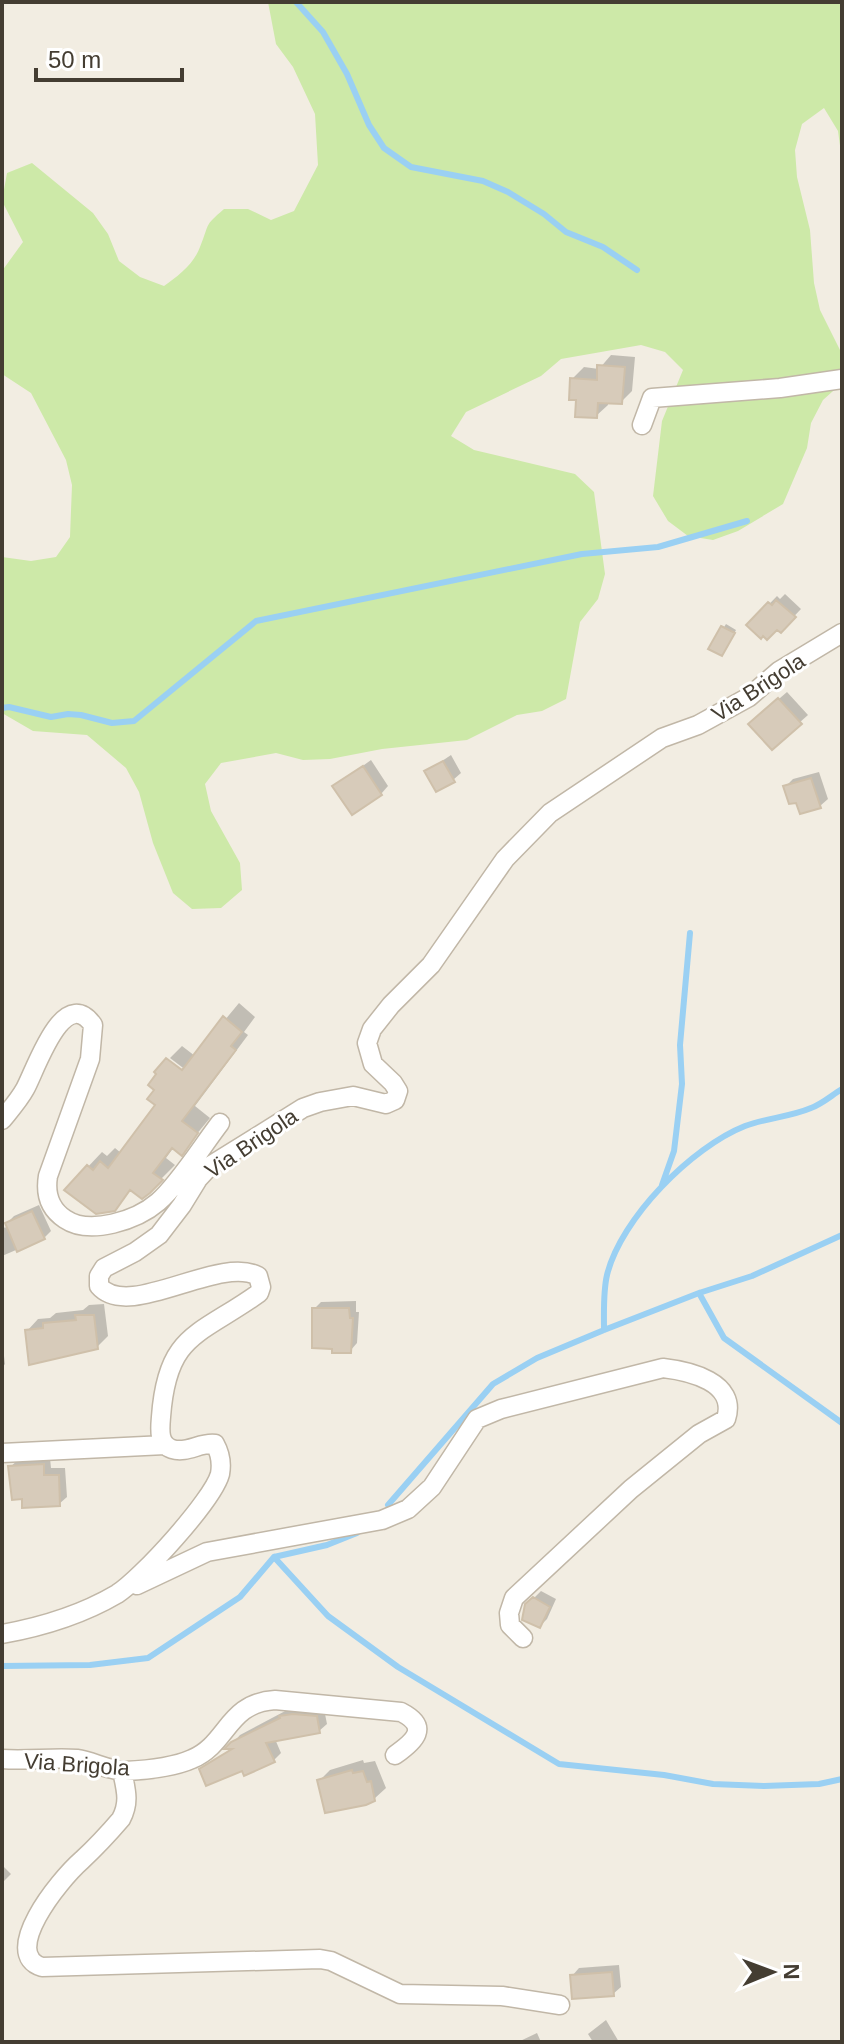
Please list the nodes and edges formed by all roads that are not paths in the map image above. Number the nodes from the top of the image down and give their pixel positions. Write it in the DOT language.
graph roads {
  1 [pos="842,379"];
  2 [pos="642,425"];
  3 [pos="842,633"];
  4 [pos="2,1120"];
  5 [pos="220,1123"];
  6 [pos="165,1445"];
  7 [pos="2,1453"];
  8 [pos="120,1592"];
  9 [pos="2,1634"];
  10 [pos="523,1638"];
  11 [pos="395,1755"];
  12 [pos="2,1759"];
  13 [pos="122,1771"];
  14 [pos="560,2005"];
  1 -- 2 [label="street"];
  3 -- 6 [label="street, Via Brigola"];
  4 -- 5 [label="street"];
  6 -- 7 [label="street"];
  6 -- 8 [label="street"];
  8 -- 9 [label="street"];
  8 -- 10 [label="street"];
  11 -- 13 [label="street, Via Brigola"];
  12 -- 13 [label="street, Via Brigola"];
  13 -- 14 [label="street"];
}
